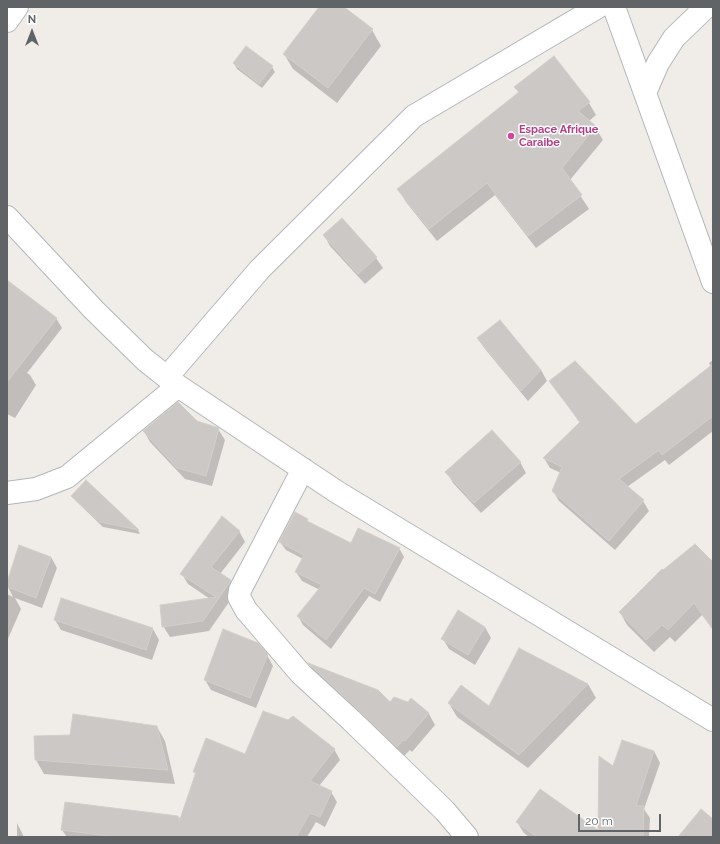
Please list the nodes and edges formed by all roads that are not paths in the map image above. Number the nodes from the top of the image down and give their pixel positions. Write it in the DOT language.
graph roads {
  1 [pos="17,7"];
  2 [pos="598,7"];
  3 [pos="614,7"];
  4 [pos="706,7"];
  5 [pos="7,21"];
  6 [pos="645,93"];
  7 [pos="7,217"];
  8 [pos="713,282"];
  9 [pos="172,382"];
  10 [pos="303,469"];
  11 [pos="7,493"];
  12 [pos="713,720"];
  13 [pos="467,837"];
  1 -- 5 [label="street"];
  2 -- 9 [label="street"];
  3 -- 6 [label="street"];
  4 -- 6 [label="street"];
  6 -- 8 [label="street"];
  7 -- 9 [label="street"];
  9 -- 10 [label="street"];
  9 -- 11 [label="street"];
  10 -- 12 [label="street"];
  10 -- 13 [label="street"];
}
